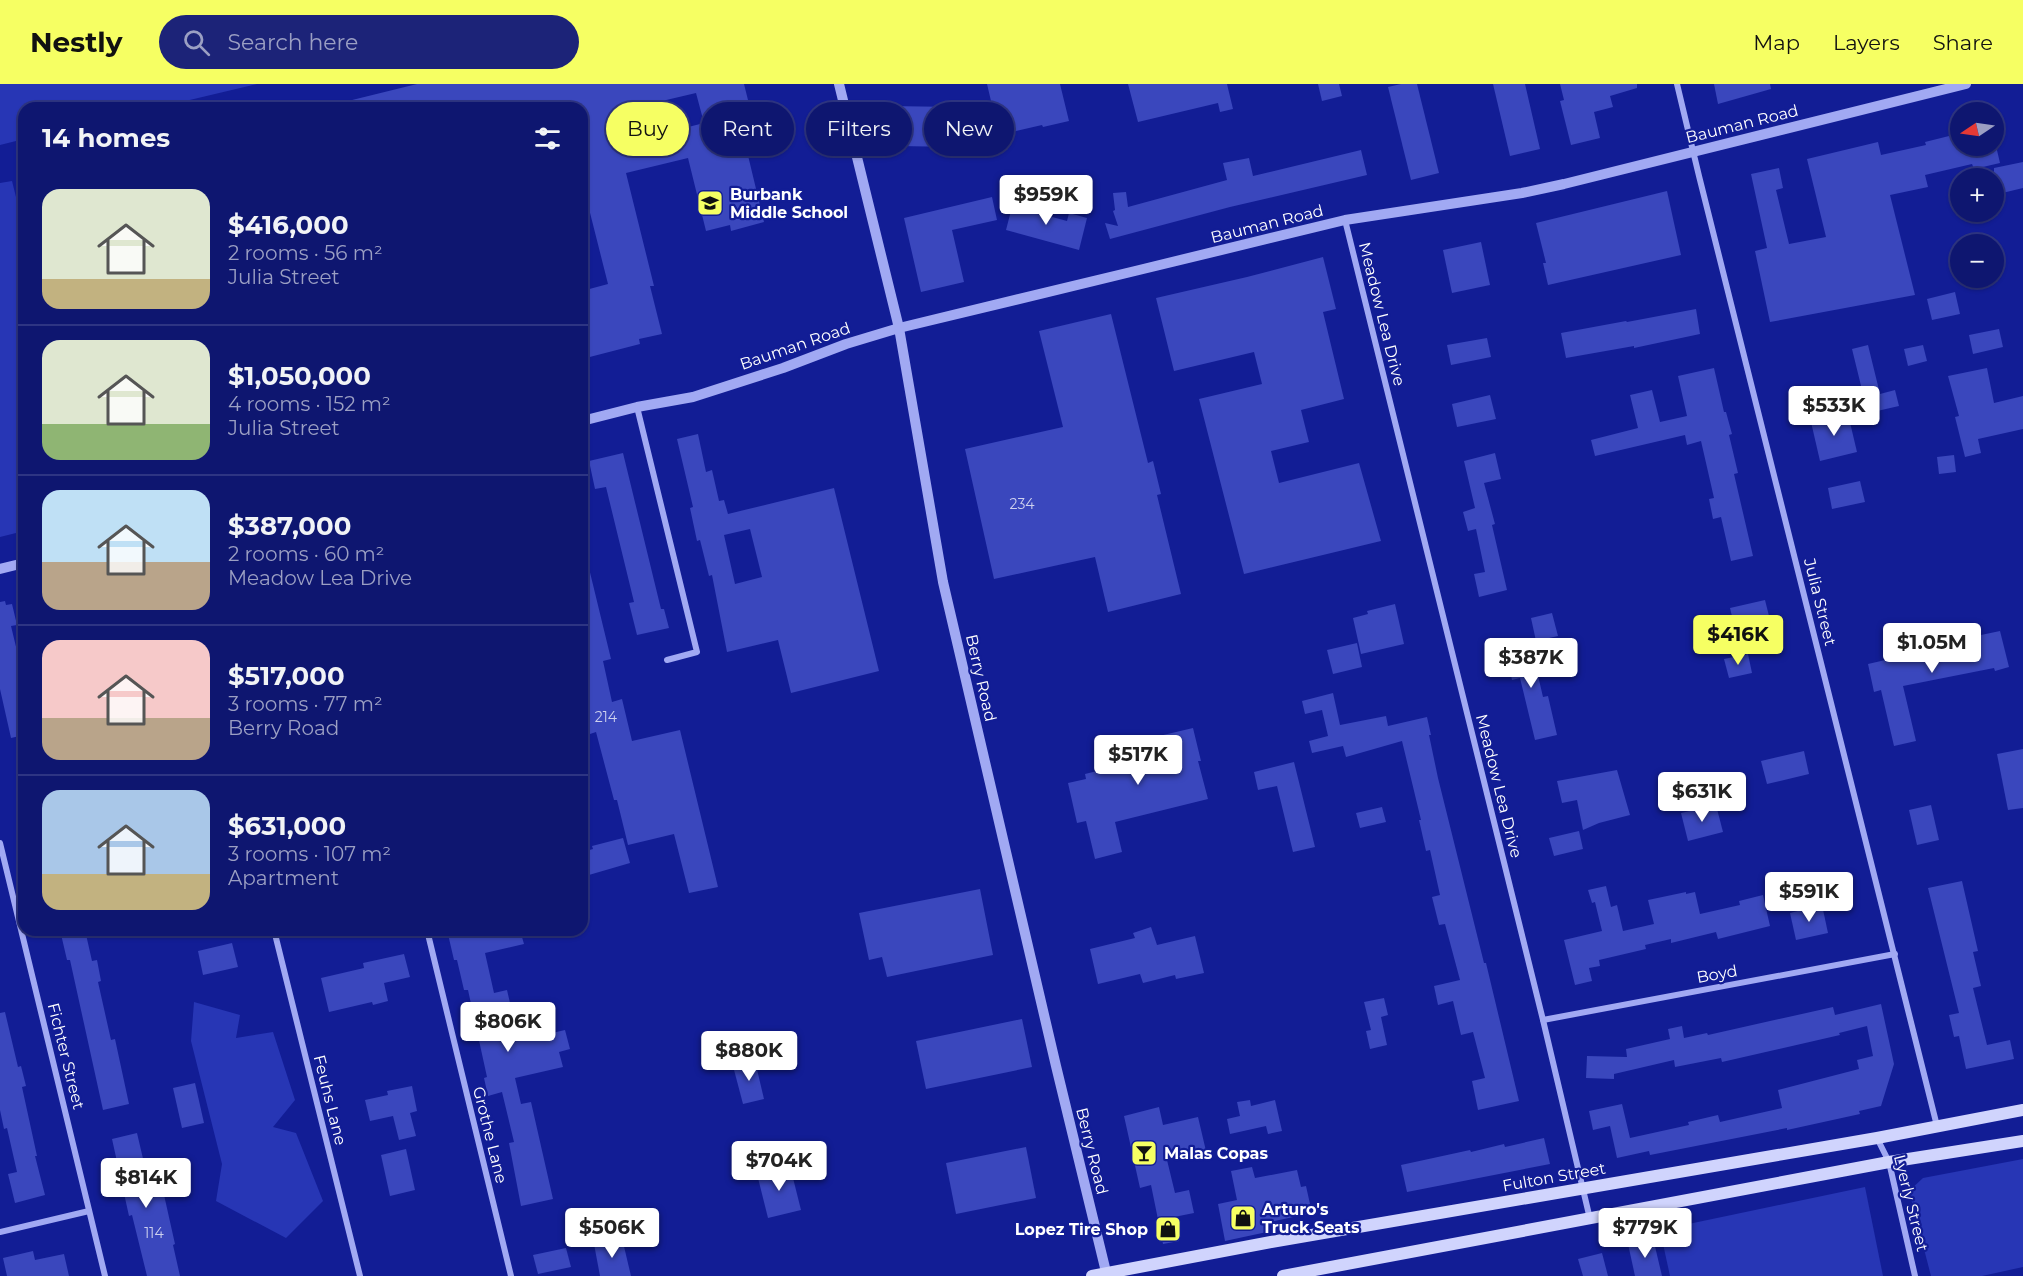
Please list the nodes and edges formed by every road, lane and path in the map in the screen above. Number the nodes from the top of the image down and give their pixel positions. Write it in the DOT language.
graph roads {
  1 [pos="839,84"];
  2 [pos="1677,84"];
  3 [pos="1966,84"];
  4 [pos="1693,152"];
  5 [pos="1345,220"];
  6 [pos="899,328"];
  7 [pos="637,407"];
  8 [pos="588,419"];
  9 [pos="18,565"];
  10 [pos="0,569"];
  11 [pos="667,660"];
  12 [pos="0,843"];
  13 [pos="18,917"];
  14 [pos="22,936"];
  15 [pos="275,936"];
  16 [pos="428,936"];
  17 [pos="1895,954"];
  18 [pos="1543,1020"];
  19 [pos="2023,1110"];
  20 [pos="1937,1126"];
  21 [pos="1877,1138"];
  22 [pos="2023,1141"];
  23 [pos="1889,1162"];
  24 [pos="1583,1188"];
  25 [pos="89,1211"];
  26 [pos="1590,1219"];
  27 [pos="0,1232"];
  28 [pos="1107,1274"];
  29 [pos="105,1276"];
  30 [pos="360,1276"];
  31 [pos="511,1276"];
  32 [pos="1092,1276"];
  33 [pos="1283,1276"];
  34 [pos="1915,1276"];
  1 -- 6 [label="street, Berry Road"];
  2 -- 4 [label="street, Julia Street"];
  3 -- 4 [label="street, Bauman Road"];
  4 -- 5 [label="street, Bauman Road"];
  4 -- 17 [label="street, Julia Street"];
  5 -- 6 [label="street, Bauman Road"];
  5 -- 18 [label="street, Meadow Lea Drive"];
  6 -- 7 [label="street, Bauman Road"];
  6 -- 28 [label="street, Berry Road"];
  7 -- 8 [label="street, Bauman Road"];
  7 -- 11 [label="street"];
  9 -- 10 [label="street"];
  12 -- 13 [label="street, Fichter Street"];
  14 -- 25 [label="street, Fichter Street"];
  15 -- 30 [label="street, Feuhs Lane"];
  16 -- 31 [label="street, Grothe Lane"];
  17 -- 18 [label="street, Boyd"];
  17 -- 20 [label="street, Julia Street"];
  18 -- 24 [label="street, Meadow Lea Drive"];
  19 -- 20 [label="main road, Fulton Street"];
  20 -- 21 [label="main road, Fulton Street"];
  21 -- 23 [label="street, Lyerly Street"];
  21 -- 24 [label="main road, Fulton Street"];
  22 -- 23 [label="main road"];
  23 -- 26 [label="main road"];
  23 -- 34 [label="street, Lyerly Street"];
  24 -- 26 [label="street, Meadow Lea Drive"];
  24 -- 28 [label="main road, Fulton Street"];
  25 -- 27 [label="street"];
  25 -- 29 [label="street, Fichter Street"];
  26 -- 33 [label="main road"];
  28 -- 32 [label="main road, Fulton Street"];
}
